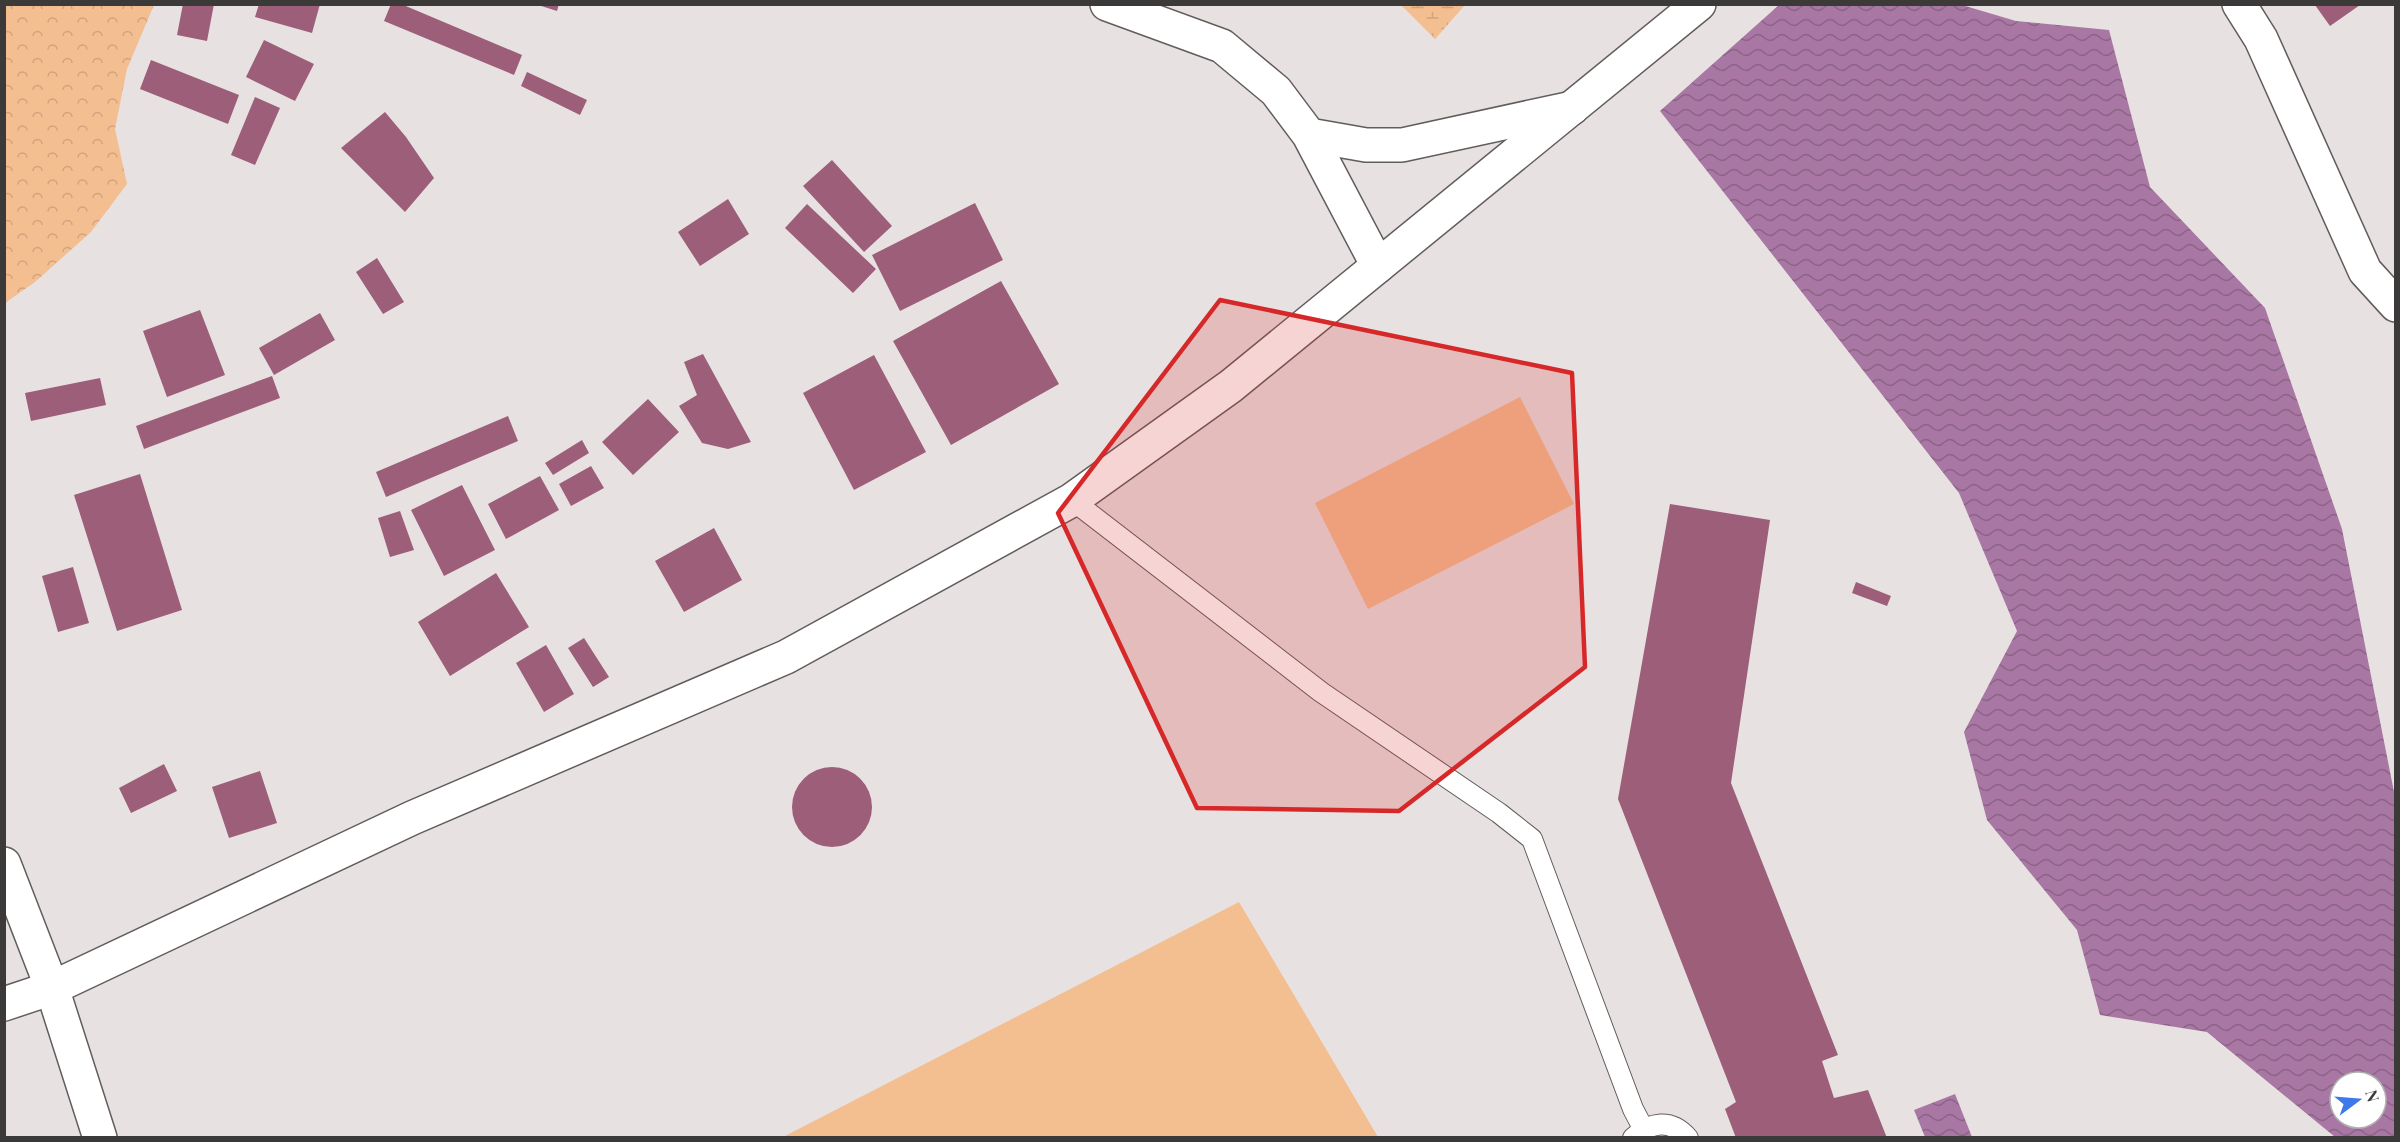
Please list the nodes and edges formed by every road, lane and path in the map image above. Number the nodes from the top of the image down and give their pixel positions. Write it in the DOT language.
graph roads {
  1 [pos="1107,4"];
  2 [pos="1698,4"];
  3 [pos="2239,4"];
  4 [pos="1572,108"];
  5 [pos="1309,135"];
  6 [pos="1378,266"];
  7 [pos="2396,304"];
  8 [pos="1072,500"];
  9 [pos="4,864"];
  10 [pos="52,988"];
  11 [pos="4,1004"];
  12 [pos="1638,1133"];
  13 [pos="100,1137"];
  14 [pos="1688,1137"];
  1 -- 5 [label="main road"];
  2 -- 4 [label="main road"];
  3 -- 7 [label="main road"];
  4 -- 5 [label="main road"];
  4 -- 6 [label="main road"];
  5 -- 6 [label="main road"];
  6 -- 8 [label="main road"];
  8 -- 10 [label="main road"];
  8 -- 12 [label="lane"];
  9 -- 10 [label="main road"];
  10 -- 11 [label="main road"];
  10 -- 13 [label="main road"];
  12 -- 14 [label="lane"];
}
